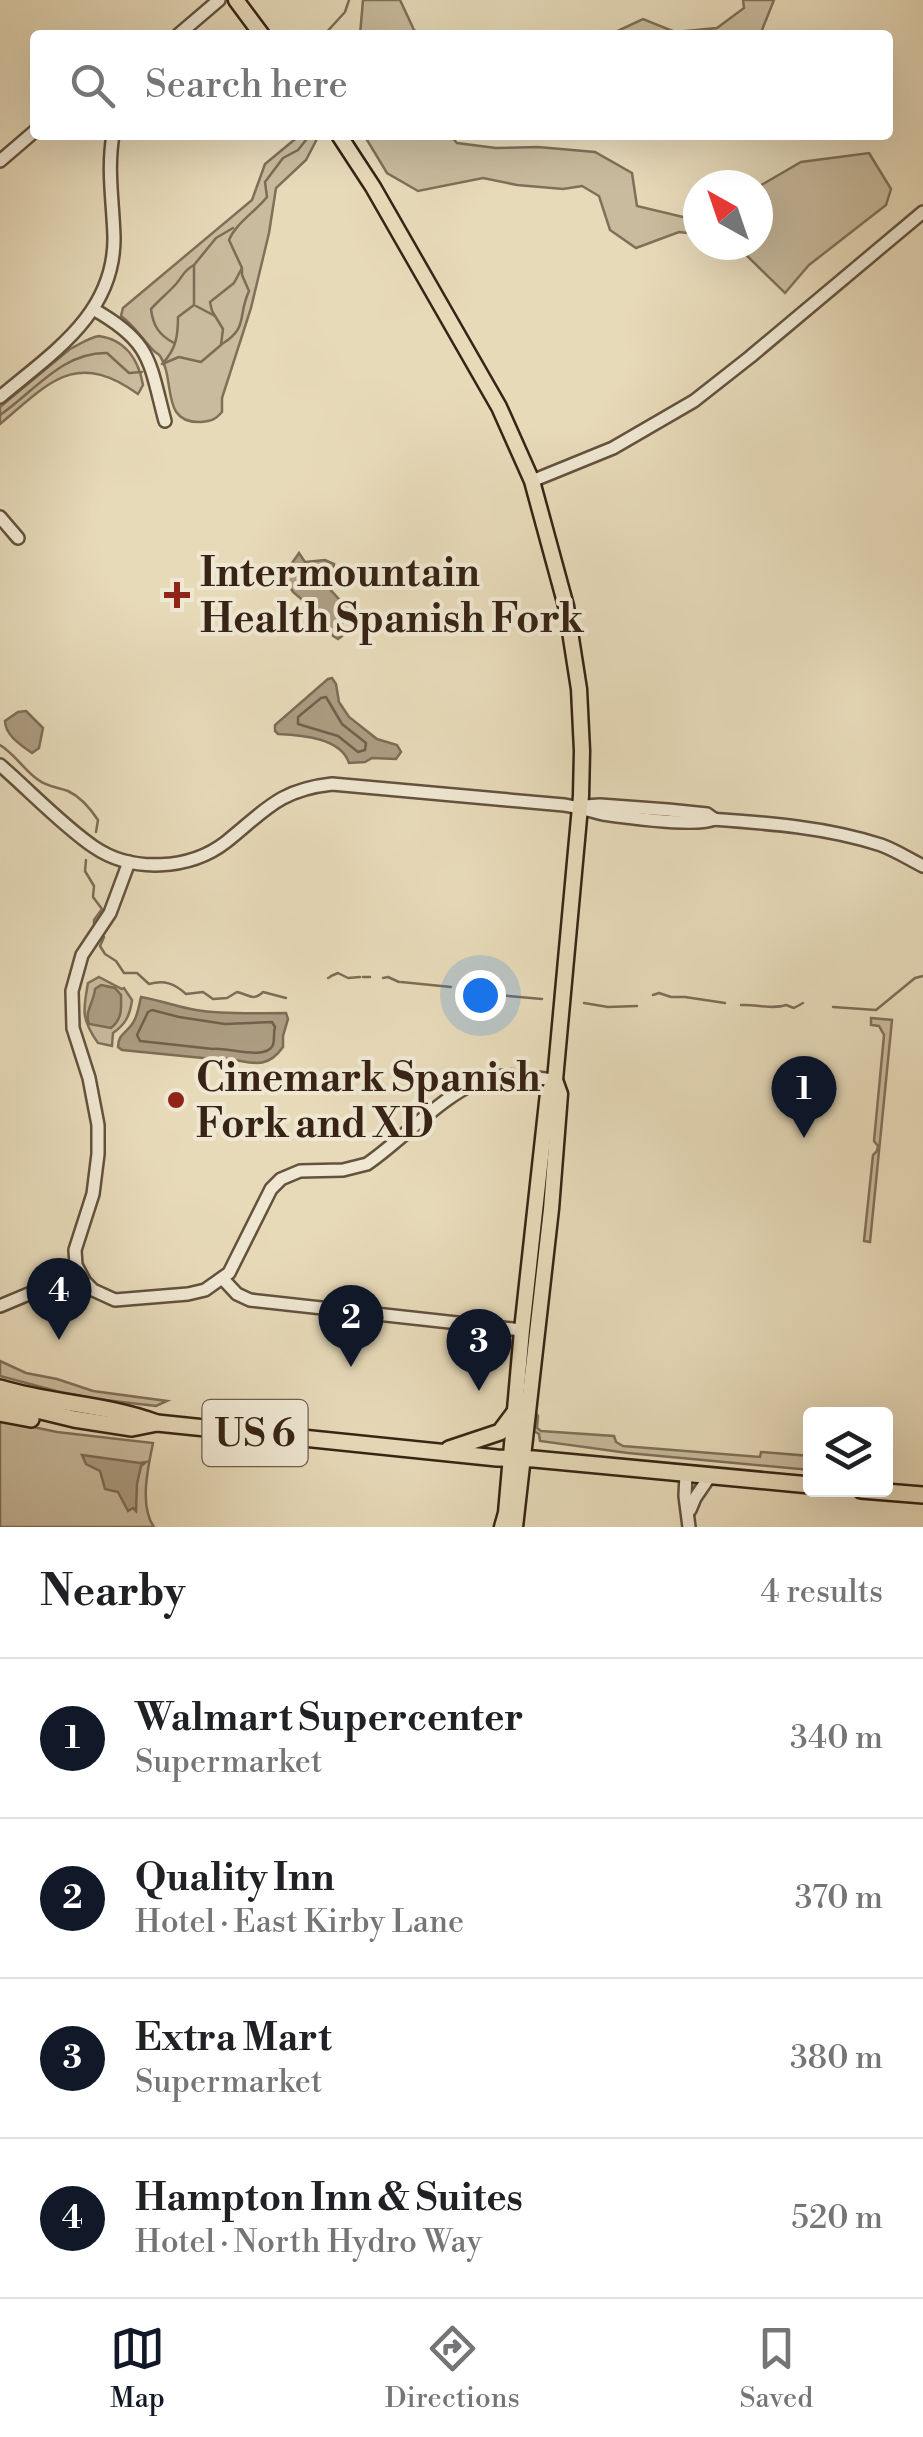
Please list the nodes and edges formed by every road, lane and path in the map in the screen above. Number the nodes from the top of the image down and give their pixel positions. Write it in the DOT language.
graph roads {
  1 [pos="219,0"];
  2 [pos="236,0"];
  3 [pos="184,30"];
  4 [pos="258,30"];
  5 [pos="30,135"];
  6 [pos="113,140"];
  7 [pos="342,140"];
  8 [pos="0,161"];
  9 [pos="923,212"];
  10 [pos="94,309"];
  11 [pos="0,397"];
  12 [pos="165,421"];
  13 [pos="532,482"];
  14 [pos="0,517"];
  15 [pos="18,538"];
  16 [pos="0,765"];
  17 [pos="581,807"];
  18 [pos="714,819"];
  19 [pos="128,862"];
  20 [pos="923,866"];
  21 [pos="555,1080"];
  22 [pos="530,1252"];
  23 [pos="79,1273"];
  24 [pos="223,1279"];
  25 [pos="542,1298"];
  26 [pos="0,1306"];
  27 [pos="522,1330"];
  28 [pos="533,1376"];
  29 [pos="0,1388"];
  30 [pos="0,1401"];
  31 [pos="515,1412"];
  32 [pos="0,1414"];
  33 [pos="74,1419"];
  34 [pos="157,1423"];
  35 [pos="440,1451"];
  36 [pos="517,1458"];
  37 [pos="686,1474"];
  38 [pos="710,1476"];
  39 [pos="803,1484"];
  40 [pos="893,1493"];
  41 [pos="923,1495"];
  42 [pos="688,1520"];
  43 [pos="502,1527"];
  44 [pos="515,1527"];
  1 -- 3 [label="street"];
  2 -- 4 [label="main road"];
  5 -- 8 [label="street"];
  6 -- 10 [label="street"];
  7 -- 13 [label="main road"];
  9 -- 13 [label="street"];
  10 -- 11 [label="street"];
  10 -- 12 [label="street"];
  13 -- 17 [label="main road"];
  14 -- 15 [label="street"];
  16 -- 19 [label="street"];
  17 -- 18 [label="street"];
  17 -- 18 [label="street"];
  17 -- 19 [label="street"];
  17 -- 21 [label="main road"];
  18 -- 20 [label="street"];
  19 -- 23 [label="street"];
  21 -- 22 [label="main road"];
  21 -- 24 [label="street"];
  21 -- 25 [label="main road"];
  22 -- 25 [label="main road"];
  22 -- 27 [label="main road"];
  23 -- 24 [label="street"];
  23 -- 26 [label="street"];
  24 -- 27 [label="street"];
  25 -- 28 [label="main road"];
  27 -- 28 [label="main road"];
  27 -- 31 [label="main road"];
  28 -- 36 [label="main road"];
  29 -- 34 [label="highway, US 6"];
  30 -- 33 [label="highway"];
  31 -- 35 [label="highway"];
  31 -- 36 [label="main road"];
  32 -- 33 [label="highway, US 6"];
  33 -- 34 [label="highway, US 6"];
  34 -- 35 [label="highway, US 6"];
  35 -- 36 [label="highway, US 6"];
  36 -- 37 [label="highway, US 6"];
  36 -- 43 [label="main road"];
  36 -- 44 [label="main road"];
  37 -- 38 [label="highway, US 6"];
  37 -- 42 [label="street"];
  38 -- 39 [label="highway, US 6"];
  38 -- 42 [label="street"];
  40 -- 41 [label="highway"];
}
